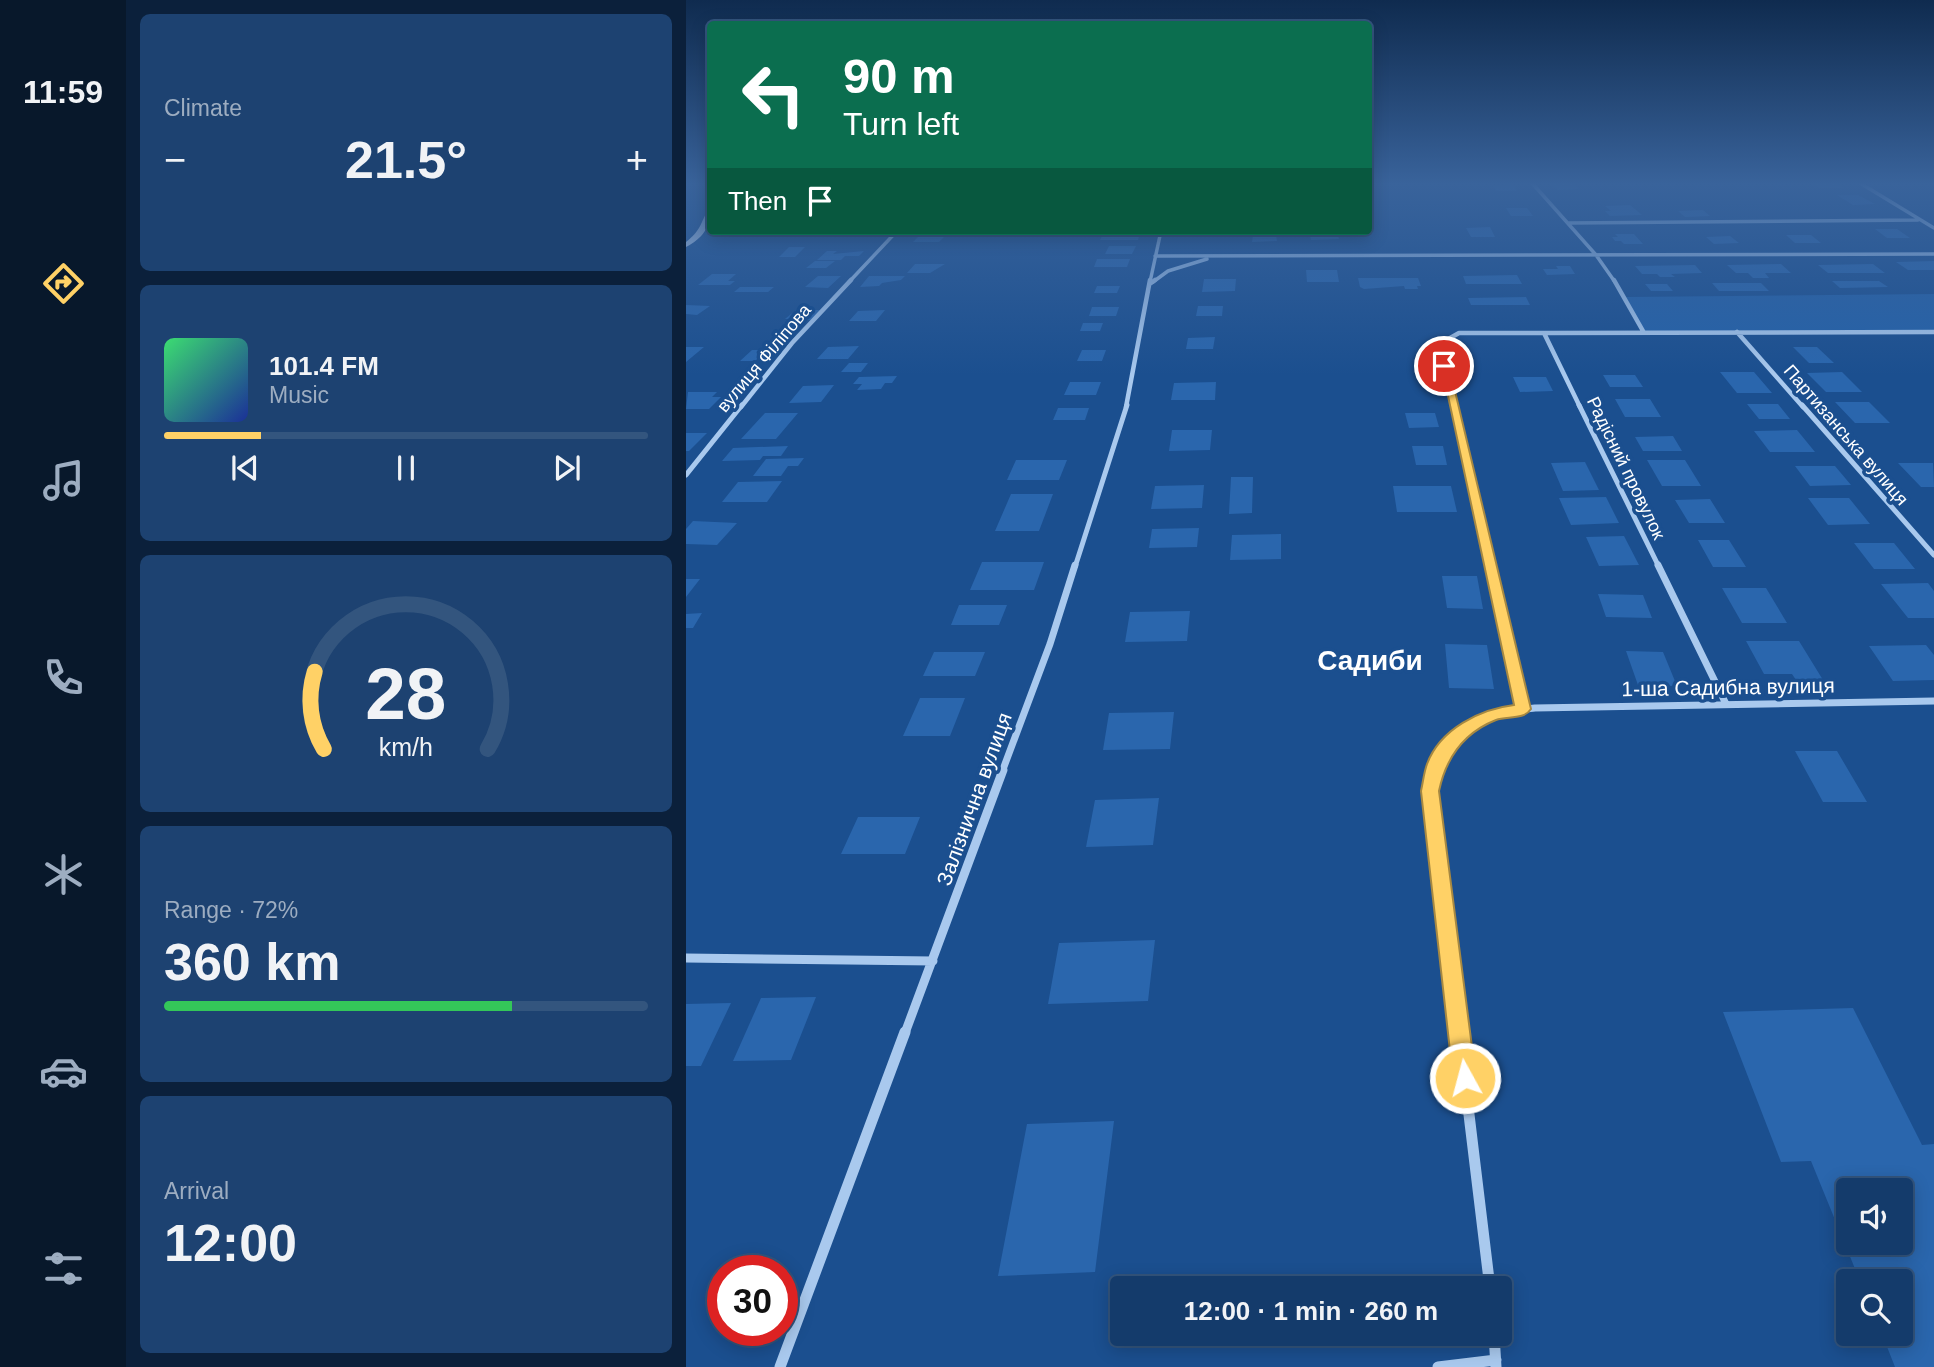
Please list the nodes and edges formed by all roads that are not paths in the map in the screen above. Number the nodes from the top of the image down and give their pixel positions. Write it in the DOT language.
graph roads {
  1 [pos="882,247"];
  2 [pos="1157,247"];
  3 [pos="1588,247"];
  4 [pos="1934,254"];
  5 [pos="1595,255"];
  6 [pos="1155,256"];
  7 [pos="1225,256"];
  8 [pos="1149,286"];
  9 [pos="1643,331"];
  10 [pos="1544,332"];
  11 [pos="1737,332"];
  12 [pos="1926,332"];
  13 [pos="1934,332"];
  14 [pos="1934,338"];
  15 [pos="686,475"];
  16 [pos="1934,555"];
  17 [pos="1934,701"];
  18 [pos="1727,705"];
  19 [pos="1523,709"];
  20 [pos="686,958"];
  21 [pos="933,961"];
  22 [pos="1489,1276"];
  23 [pos="1496,1363"];
  24 [pos="780,1367"];
  25 [pos="1438,1367"];
  1 -- 15 [label="street, вулиця Філіпова"];
  2 -- 6 [label="street, Залізнична вулиця"];
  3 -- 5 [label="street"];
  4 -- 5 [label="street"];
  5 -- 7 [label="street"];
  5 -- 9 [label="street"];
  6 -- 7 [label="street"];
  6 -- 8 [label="street, Залізнична вулиця"];
  7 -- 8 [label="street"];
  8 -- 21 [label="street, Залізнична вулиця"];
  9 -- 10 [label="street"];
  9 -- 11 [label="street"];
  10 -- 18 [label="street, Радісний провулок"];
  10 -- 19 [label="street"];
  11 -- 12 [label="street"];
  11 -- 16 [label="street, Партизанська вулиця"];
  12 -- 13 [label="street"];
  12 -- 14 [label="street"];
  17 -- 18 [label="street, 1-ша Садибна вулиця"];
  18 -- 19 [label="street, 1-ша Садибна вулиця"];
  19 -- 22 [label="street, 1-ша Садибна вулиця"];
  20 -- 21 [label="street"];
  21 -- 24 [label="street, Залізнична вулиця"];
  23 -- 25 [label="street"];
}
